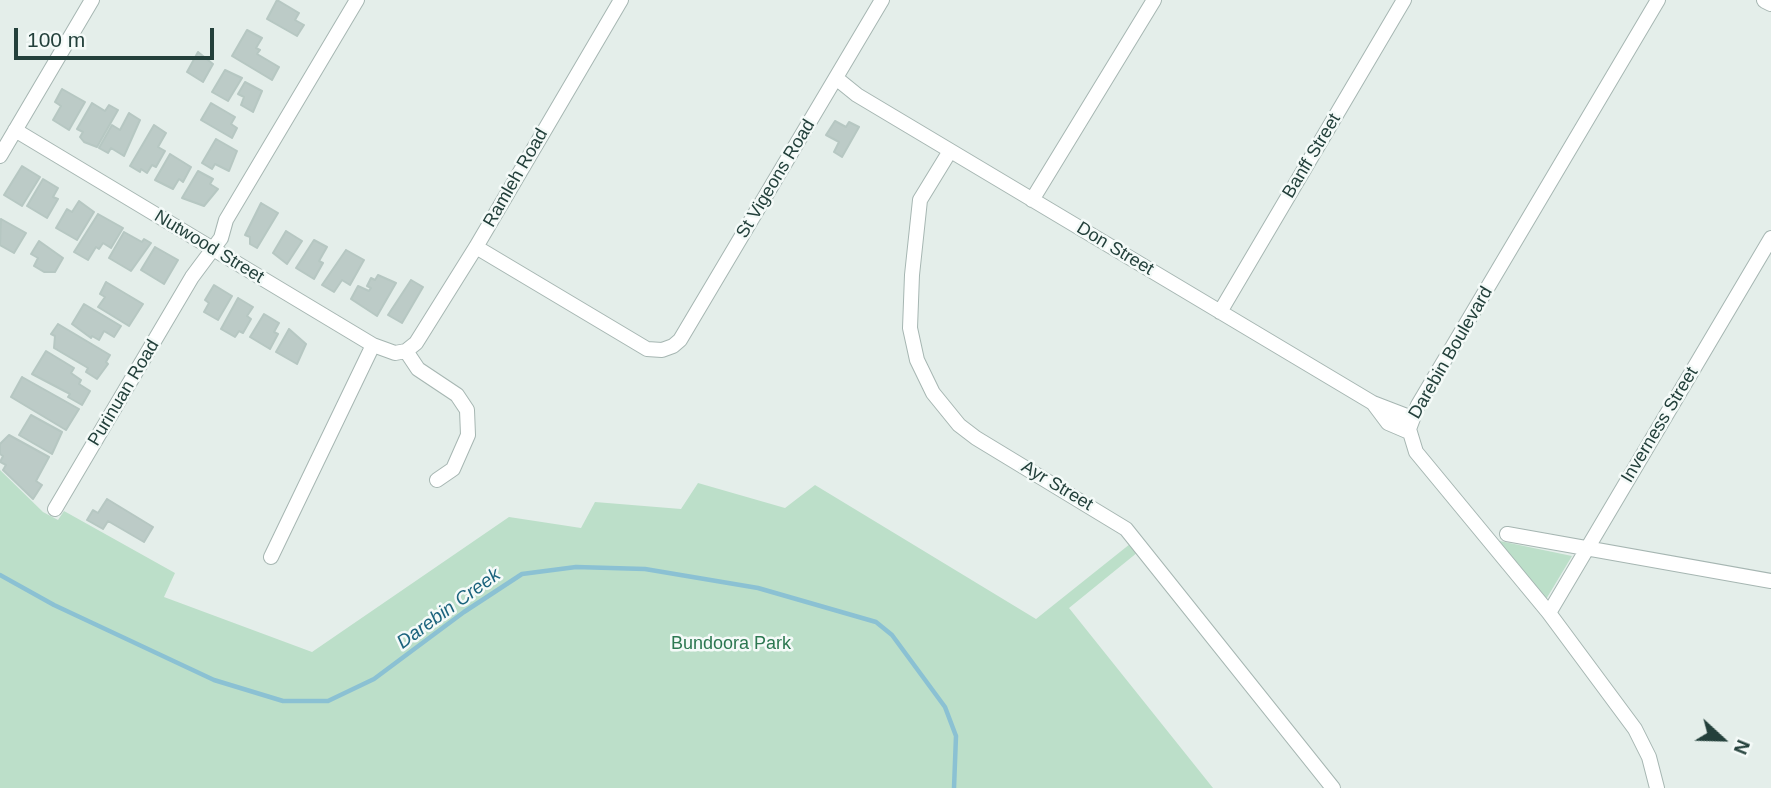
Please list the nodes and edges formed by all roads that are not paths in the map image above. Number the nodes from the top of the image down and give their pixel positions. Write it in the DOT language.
graph roads {
  1 [pos="92,0"];
  2 [pos="357,0"];
  3 [pos="621,0"];
  4 [pos="882,0"];
  5 [pos="1154,0"];
  6 [pos="1404,0"];
  7 [pos="1765,0"];
  8 [pos="1657,2"];
  9 [pos="1771,3"];
  10 [pos="834,82"];
  11 [pos="15,130"];
  12 [pos="950,151"];
  13 [pos="0,156"];
  14 [pos="1032,200"];
  15 [pos="1771,238"];
  16 [pos="210,247"];
  17 [pos="476,247"];
  18 [pos="1220,312"];
  19 [pos="373,345"];
  20 [pos="406,351"];
  21 [pos="1410,425"];
  22 [pos="438,480"];
  23 [pos="55,509"];
  24 [pos="1507,534"];
  25 [pos="1586,548"];
  26 [pos="271,558"];
  27 [pos="1771,581"];
  28 [pos="1549,613"];
  29 [pos="1333,788"];
  30 [pos="1657,788"];
  1 -- 11 [label="street"];
  2 -- 16 [label="street, Purinuan Road"];
  3 -- 17 [label="street, Ramleh Road"];
  4 -- 10 [label="street, St Vigeons Road"];
  5 -- 14 [label="street"];
  6 -- 18 [label="street, Banff Street"];
  7 -- 9 [label="street"];
  8 -- 21 [label="street, Darebin Boulevard"];
  10 -- 12 [label="street, Don Street"];
  10 -- 17 [label="street, St Vigeons Road"];
  11 -- 13 [label="street"];
  11 -- 16 [label="street, Nutwood Street"];
  12 -- 14 [label="street, Don Street"];
  12 -- 29 [label="street, Ayr Street"];
  14 -- 18 [label="street, Don Street"];
  15 -- 25 [label="street, Inverness Street"];
  16 -- 19 [label="street, Nutwood Street"];
  16 -- 23 [label="street, Purinuan Road"];
  17 -- 20 [label="street, Ramleh Road"];
  18 -- 21 [label="street, Don Street"];
  19 -- 20 [label="street, Nutwood Street"];
  19 -- 26 [label="street"];
  20 -- 22 [label="street"];
  21 -- 28 [label="street, Darebin Boulevard"];
  24 -- 25 [label="street"];
  25 -- 27 [label="street"];
  25 -- 28 [label="street, Inverness Street"];
  28 -- 30 [label="street, Darebin Boulevard"];
}
